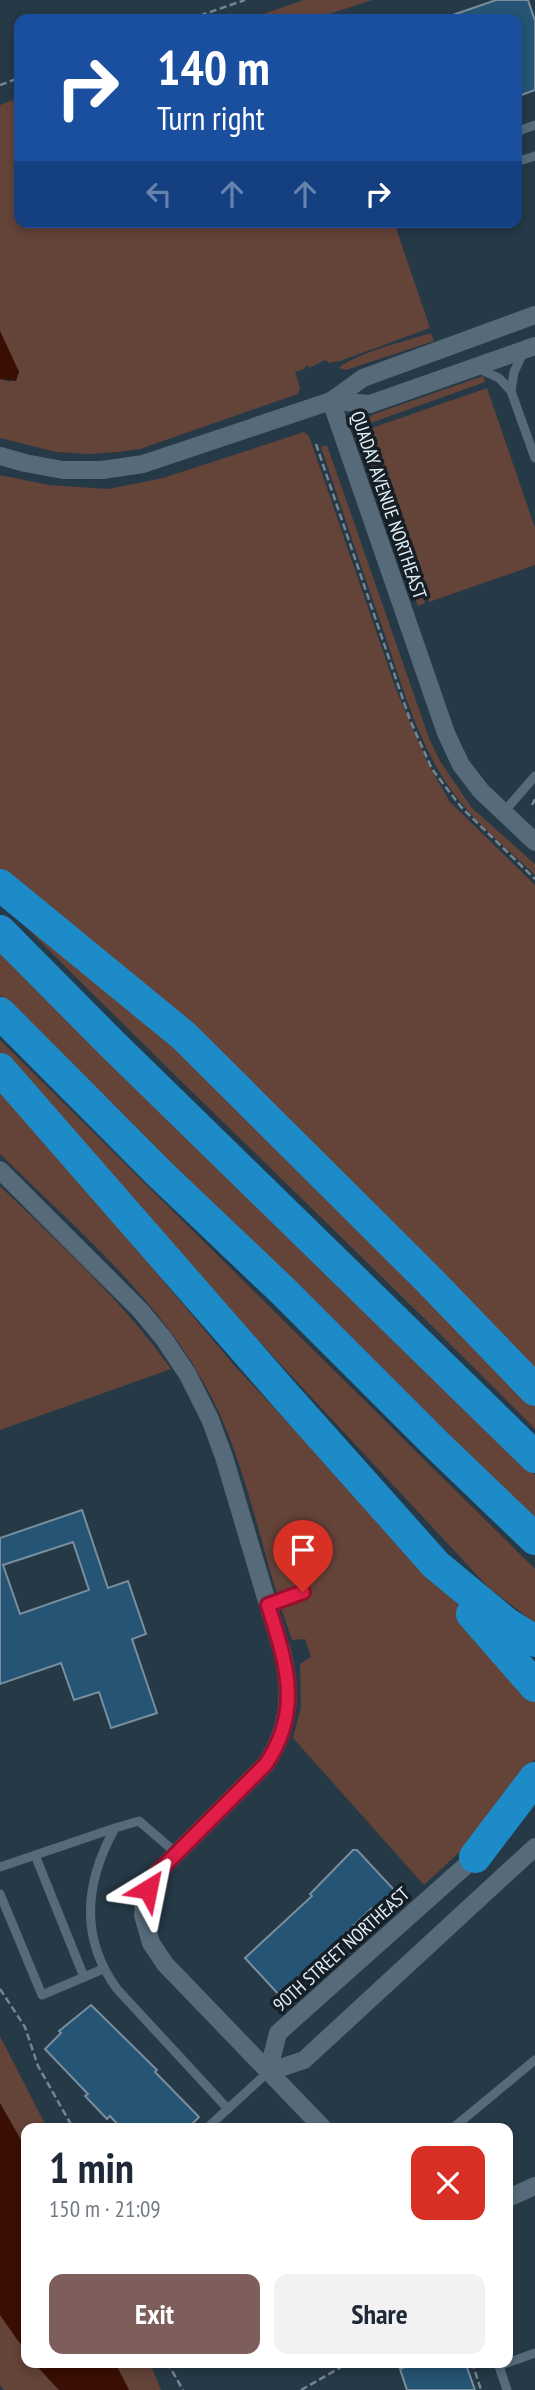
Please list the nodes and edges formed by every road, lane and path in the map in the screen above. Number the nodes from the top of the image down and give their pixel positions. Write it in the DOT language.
graph roads {
  1 [pos="245,0"];
  2 [pos="204,14"];
  3 [pos="535,315"];
  4 [pos="530,348"];
  5 [pos="475,367"];
  6 [pos="511,391"];
  7 [pos="331,401"];
  8 [pos="316,444"];
  9 [pos="0,456"];
  10 [pos="535,458"];
  11 [pos="535,776"];
  12 [pos="535,799"];
  13 [pos="532,805"];
  14 [pos="503,813"];
  15 [pos="535,842"];
  16 [pos="535,879"];
  17 [pos="0,885"];
  18 [pos="0,930"];
  19 [pos="0,1013"];
  20 [pos="0,1069"];
  21 [pos="0,1170"];
  22 [pos="535,1390"];
  23 [pos="535,1457"];
  24 [pos="535,1539"];
  25 [pos="436,1565"];
  26 [pos="303,1592"];
  27 [pos="268,1605"];
  28 [pos="535,1641"];
  29 [pos="535,1686"];
  30 [pos="535,1778"];
  31 [pos="535,1801"];
  32 [pos="115,1828"];
  33 [pos="535,1847"];
  34 [pos="175,1852"];
  35 [pos="35,1855"];
  36 [pos="475,1857"];
  37 [pos="0,1867"];
  38 [pos="0,1894"];
  39 [pos="103,1969"];
  40 [pos="84,1976"];
  41 [pos="0,1989"];
  42 [pos="535,2060"];
  43 [pos="268,2072"];
  44 [pos="228,2109"];
  45 [pos="70,2123"];
  46 [pos="213,2123"];
  47 [pos="318,2123"];
  48 [pos="459,2123"];
  49 [pos="535,2186"];
  50 [pos="513,2196"];
  51 [pos="535,2353"];
  52 [pos="513,2361"];
  53 [pos="170,2368"];
  54 [pos="340,2368"];
  55 [pos="474,2368"];
  56 [pos="500,2368"];
  57 [pos="183,2390"];
  58 [pos="301,2390"];
  59 [pos="481,2390"];
  60 [pos="507,2390"];
  1 -- 2 [label="path"];
  3 -- 7 [label="street"];
  4 -- 5 [label="street"];
  4 -- 6 [label="lane"];
  5 -- 6 [label="lane"];
  5 -- 7 [label="street"];
  6 -- 10 [label="lane"];
  7 -- 9 [label="street, QUADAY AVENUE NORTHEAST"];
  7 -- 14 [label="street, QUADAY AVENUE NORTHEAST"];
  8 -- 16 [label="path"];
  11 -- 14 [label="lane"];
  12 -- 13 [label="path"];
  14 -- 15 [label="street, QUADAY AVENUE NORTHEAST"];
  17 -- 22 [label="highway"];
  18 -- 23 [label="highway"];
  19 -- 24 [label="highway"];
  20 -- 25 [label="highway"];
  21 -- 27 [label="street"];
  25 -- 28 [label="highway"];
  25 -- 29 [label="highway"];
  26 -- 27 [label="lane"];
  27 -- 34 [label="street"];
  30 -- 36 [label="highway"];
  31 -- 36 [label="street, 90TH STREET NORTHEAST"];
  32 -- 34 [label="lane"];
  32 -- 35 [label="lane"];
  32 -- 39 [label="lane"];
  33 -- 43 [label="street"];
  34 -- 43 [label="street"];
  35 -- 37 [label="lane"];
  35 -- 40 [label="lane"];
  36 -- 43 [label="street, 90TH STREET NORTHEAST"];
  38 -- 40 [label="lane"];
  39 -- 40 [label="lane"];
  39 -- 44 [label="lane"];
  41 -- 45 [label="path"];
  42 -- 48 [label="lane"];
  43 -- 44 [label="lane"];
  43 -- 47 [label="street"];
  44 -- 46 [label="lane"];
  49 -- 50 [label="street"];
  51 -- 52 [label="lane"];
  53 -- 57 [label="path"];
  54 -- 58 [label="path"];
  55 -- 59 [label="path"];
  56 -- 60 [label="lane"];
}
